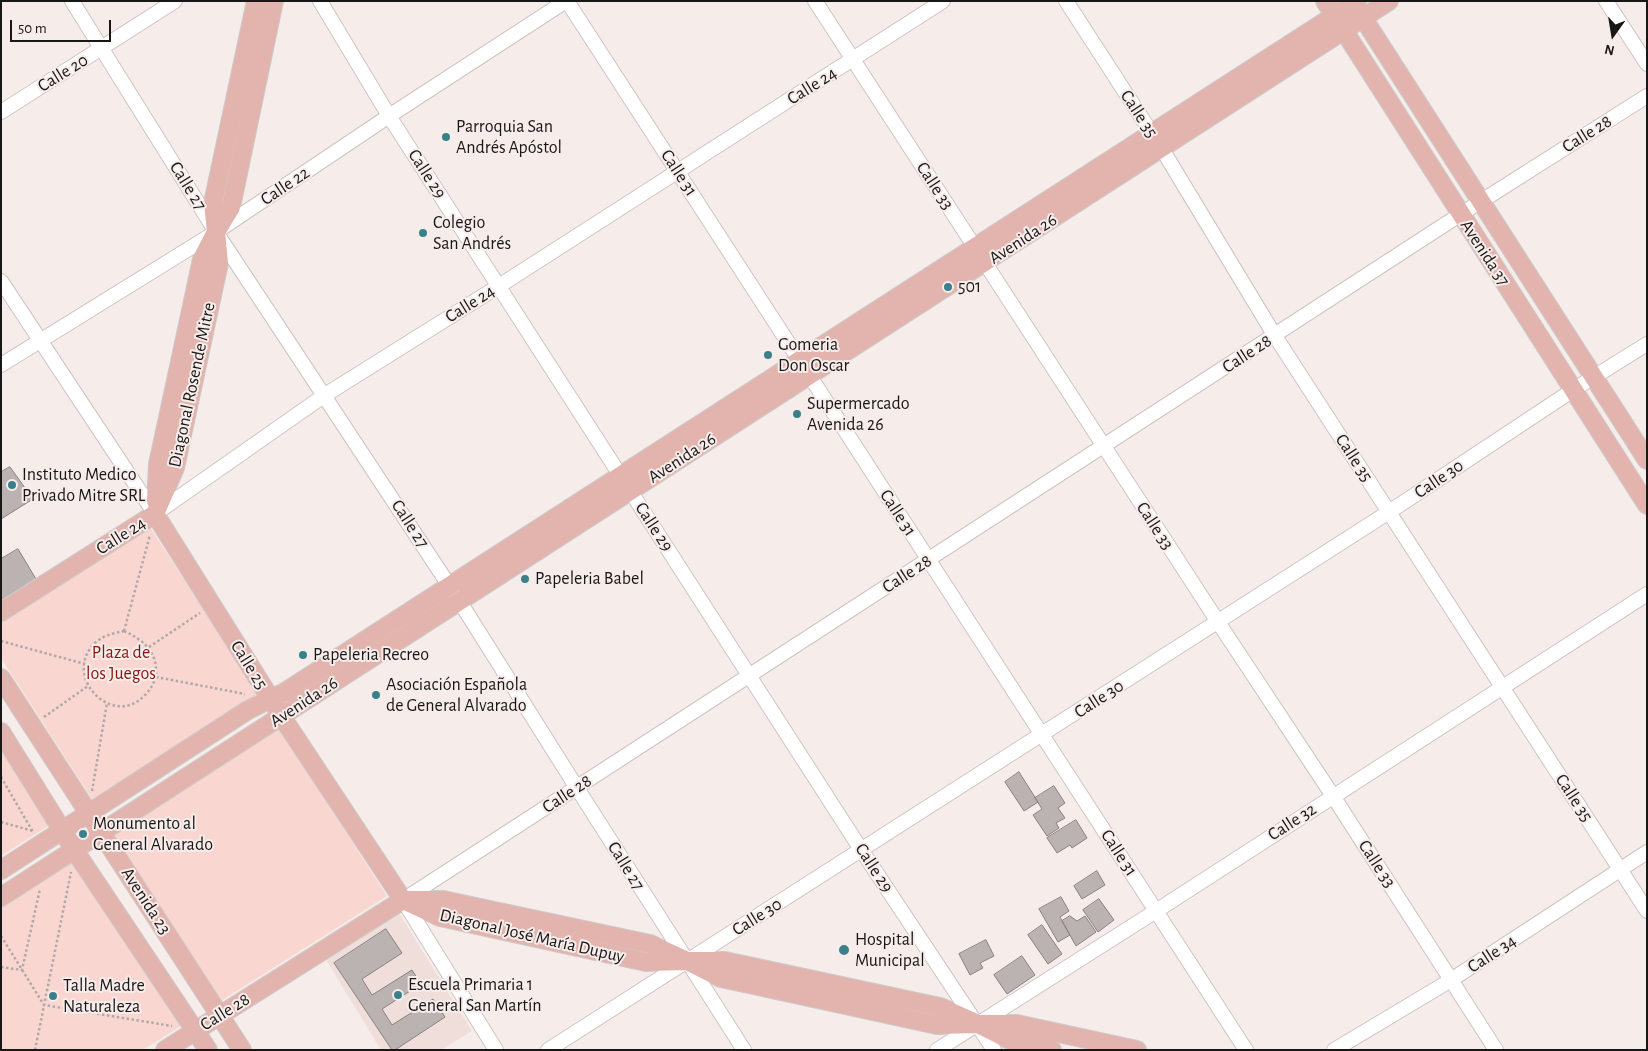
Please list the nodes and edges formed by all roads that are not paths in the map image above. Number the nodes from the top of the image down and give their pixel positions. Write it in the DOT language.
graph roads {
  1 [pos="72,1"];
  2 [pos="175,1"];
  3 [pos="256,1"];
  4 [pos="274,1"];
  5 [pos="320,1"];
  6 [pos="567,1"];
  7 [pos="815,1"];
  8 [pos="944,1"];
  9 [pos="1066,1"];
  10 [pos="1324,1"];
  11 [pos="1389,1"];
  12 [pos="1606,1"];
  13 [pos="1356,6"];
  14 [pos="1334,16"];
  15 [pos="1344,31"];
  16 [pos="101,48"];
  17 [pos="853,60"];
  18 [pos="1647,64"];
  19 [pos="1647,96"];
  20 [pos="1,112"];
  21 [pos="389,116"];
  22 [pos="1151,133"];
  23 [pos="1162,149"];
  24 [pos="678,171"];
  25 [pos="1481,202"];
  26 [pos="1461,214"];
  27 [pos="216,232"];
  28 [pos="975,248"];
  29 [pos="985,263"];
  30 [pos="1,281"];
  31 [pos="498,286"];
  32 [pos="1275,336"];
  33 [pos="40,340"];
  34 [pos="1647,344"];
  35 [pos="799,360"];
  36 [pos="1,365"];
  37 [pos="810,376"];
  38 [pos="1594,377"];
  39 [pos="1573,390"];
  40 [pos="325,395"];
  41 [pos="1104,447"];
  42 [pos="1647,460"];
  43 [pos="621,476"];
  44 [pos="631,491"];
  45 [pos="1647,504"];
  46 [pos="1389,512"];
  47 [pos="155,514"];
  48 [pos="929,560"];
  49 [pos="450,586"];
  50 [pos="1647,594"];
  51 [pos="460,602"];
  52 [pos="1,612"];
  53 [pos="1218,622"];
  54 [pos="750,676"];
  55 [pos="1,678"];
  56 [pos="1502,686"];
  57 [pos="271,698"];
  58 [pos="282,717"];
  59 [pos="1,732"];
  60 [pos="1042,735"];
  61 [pos="577,788"];
  62 [pos="1333,796"];
  63 [pos="89,812"];
  64 [pos="62,830"];
  65 [pos="102,833"];
  66 [pos="80,848"];
  67 [pos="862,850"];
  68 [pos="1647,852"];
  69 [pos="1,870"];
  70 [pos="1621,870"];
  71 [pos="1,897"];
  72 [pos="403,900"];
  73 [pos="1156,911"];
  74 [pos="1647,911"];
  75 [pos="687,961"];
  76 [pos="1451,980"];
  77 [pos="220,1015"];
  78 [pos="978,1024"];
  79 [pos="196,1030"];
  80 [pos="165,1050"];
  81 [pos="208,1050"];
  82 [pos="242,1050"];
  83 [pos="496,1050"];
  84 [pos="548,1050"];
  85 [pos="744,1050"];
  86 [pos="937,1050"];
  87 [pos="994,1050"];
  88 [pos="1052,1050"];
  89 [pos="1137,1050"];
  90 [pos="1246,1050"];
  91 [pos="1334,1050"];
  92 [pos="1496,1050"];
  1 -- 16 [label="street, Calle 27"];
  2 -- 16 [label="street, Calle 20"];
  3 -- 27 [label="main road, Diagonal Rosende Mitre"];
  4 -- 27 [label="main road"];
  5 -- 21 [label="street, Calle 29"];
  6 -- 21 [label="street, Calle 22"];
  6 -- 24 [label="street, Calle 31"];
  7 -- 17 [label="street, Calle 33"];
  8 -- 17 [label="street, Calle 24"];
  9 -- 22 [label="street, Calle 35"];
  10 -- 14 [label="main road, Avenida 37"];
  11 -- 13 [label="main road"];
  12 -- 18 [label="street"];
  13 -- 14 [label="main road, Avenida 26"];
  13 -- 15 [label="main road, Avenida 26"];
  13 -- 25 [label="main road, Avenida 37"];
  14 -- 15 [label="main road, Avenida 37"];
  14 -- 22 [label="main road, Avenida 26"];
  15 -- 23 [label="main road, Avenida 26"];
  15 -- 26 [label="main road, Avenida 37"];
  16 -- 20 [label="street, Calle 20"];
  16 -- 27 [label="street, Calle 27"];
  17 -- 24 [label="street, Calle 24"];
  17 -- 28 [label="street, Calle 33"];
  19 -- 25 [label="street, Calle 28"];
  21 -- 27 [label="street, Calle 22"];
  21 -- 31 [label="street, Calle 29"];
  22 -- 23 [label="street, Calle 35"];
  22 -- 28 [label="main road, Avenida 26"];
  23 -- 29 [label="main road, Avenida 26"];
  23 -- 32 [label="street, Calle 35"];
  24 -- 31 [label="street, Calle 24"];
  24 -- 35 [label="street, Calle 31"];
  25 -- 26 [label="street, Calle 28"];
  25 -- 38 [label="main road, Avenida 37"];
  26 -- 32 [label="street, Calle 28"];
  26 -- 39 [label="main road, Avenida 37"];
  27 -- 33 [label="street, Calle 22"];
  27 -- 40 [label="street, Calle 27"];
  27 -- 47 [label="main road, Diagonal Rosende Mitre"];
  28 -- 29 [label="street, Calle 33"];
  28 -- 35 [label="main road, Avenida 26"];
  29 -- 37 [label="main road, Avenida 26"];
  29 -- 41 [label="street, Calle 33"];
  30 -- 33 [label="street, Calle 25"];
  31 -- 40 [label="street, Calle 24"];
  31 -- 43 [label="street, Calle 29"];
  32 -- 41 [label="street, Calle 28"];
  32 -- 46 [label="street, Calle 35"];
  33 -- 36 [label="street, Calle 22"];
  33 -- 47 [label="street, Calle 25"];
  34 -- 38 [label="street, Calle 30"];
  35 -- 37 [label="street, Calle 31"];
  35 -- 43 [label="main road, Avenida 26"];
  37 -- 44 [label="main road, Avenida 26"];
  37 -- 48 [label="street, Calle 31"];
  38 -- 39 [label="street, Calle 30"];
  38 -- 42 [label="main road, Avenida 37"];
  39 -- 45 [label="main road, Avenida 37"];
  39 -- 46 [label="street, Calle 30"];
  40 -- 47 [label="street, Calle 24"];
  40 -- 49 [label="street, Calle 27"];
  41 -- 48 [label="street, Calle 28"];
  41 -- 53 [label="street, Calle 33"];
  43 -- 44 [label="street, Calle 29"];
  43 -- 49 [label="main road, Avenida 26"];
  44 -- 51 [label="main road, Avenida 26"];
  44 -- 54 [label="street, Calle 29"];
  46 -- 53 [label="street, Calle 30"];
  46 -- 56 [label="street, Calle 35"];
  47 -- 52 [label="main road, Calle 24"];
  47 -- 57 [label="main road, Calle 25"];
  48 -- 54 [label="street, Calle 28"];
  48 -- 60 [label="street, Calle 31"];
  49 -- 51 [label="street, Calle 27"];
  49 -- 57 [label="main road, Avenida 26"];
  50 -- 56 [label="street, Calle 32"];
  51 -- 58 [label="main road, Avenida 26"];
  51 -- 61 [label="street, Calle 27"];
  53 -- 60 [label="street, Calle 30"];
  53 -- 62 [label="street, Calle 33"];
  54 -- 61 [label="street, Calle 28"];
  54 -- 67 [label="street, Calle 29"];
  55 -- 63 [label="main road, Avenida 23"];
  56 -- 62 [label="street, Calle 32"];
  56 -- 70 [label="street, Calle 35"];
  57 -- 58 [label="main road, Calle 25"];
  57 -- 63 [label="main road, Avenida 26"];
  58 -- 65 [label="main road, Avenida 26"];
  58 -- 72 [label="main road, Calle 25"];
  59 -- 64 [label="main road, Avenida 23"];
  60 -- 67 [label="street, Calle 30"];
  60 -- 73 [label="street, Calle 31"];
  61 -- 72 [label="street, Calle 28"];
  61 -- 75 [label="street, Calle 27"];
  62 -- 73 [label="street, Calle 32"];
  62 -- 76 [label="street, Calle 33"];
  63 -- 64 [label="main road, Avenida 26"];
  63 -- 65 [label="main road, Avenida 23"];
  64 -- 66 [label="main road, Avenida 23"];
  64 -- 69 [label="main road, Avenida 26"];
  65 -- 66 [label="main road, Avenida 26"];
  65 -- 77 [label="main road, Avenida 23"];
  66 -- 71 [label="main road, Avenida 26"];
  66 -- 79 [label="main road, Avenida 23"];
  67 -- 75 [label="street, Calle 30"];
  67 -- 78 [label="street, Calle 29"];
  68 -- 70 [label="street, Calle 34"];
  70 -- 74 [label="street, Calle 35"];
  70 -- 76 [label="street, Calle 34"];
  72 -- 75 [label="main road, Diagonal José María Dupuy"];
  72 -- 77 [label="main road, Calle 28"];
  72 -- 83 [label="street, Calle 25"];
  73 -- 78 [label="street, Calle 32"];
  73 -- 90 [label="street, Calle 31"];
  75 -- 78 [label="main road, Diagonal José María Dupuy"];
  75 -- 84 [label="street, Calle 30"];
  75 -- 85 [label="street, Calle 27"];
  76 -- 91 [label="street, Calle 34"];
  76 -- 92 [label="street, Calle 33"];
  77 -- 79 [label="main road, Calle 28"];
  77 -- 82 [label="main road, Avenida 23"];
  78 -- 86 [label="street, Calle 32"];
  78 -- 87 [label="street, Calle 29"];
  78 -- 88 [label="main road, Diagonal José María Dupuy"];
  78 -- 89 [label="main road, Diagonal José María Dupuy"];
  79 -- 80 [label="main road, Calle 28"];
  79 -- 81 [label="main road, Avenida 23"];
}
